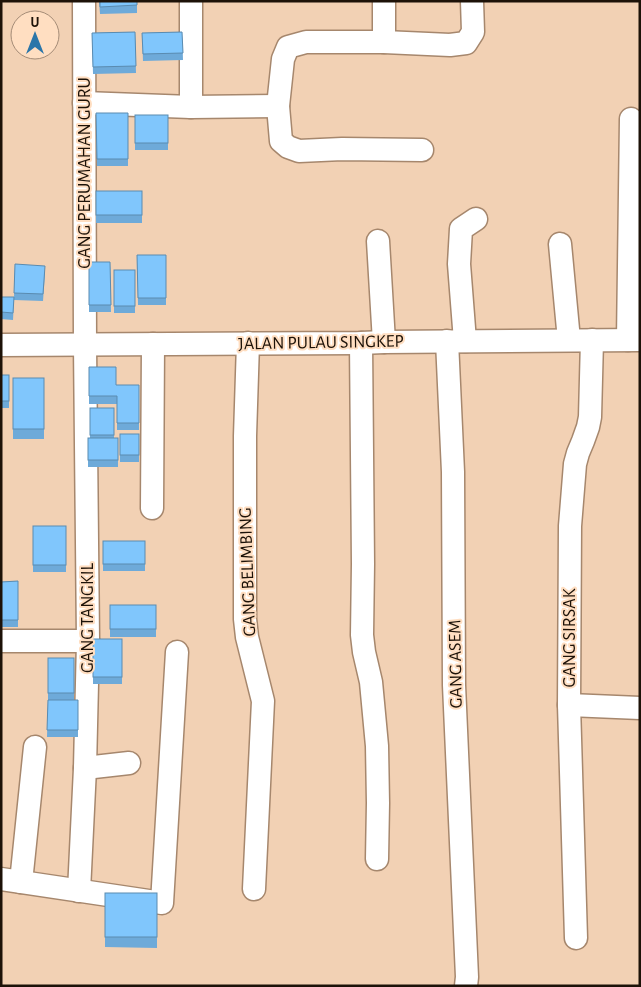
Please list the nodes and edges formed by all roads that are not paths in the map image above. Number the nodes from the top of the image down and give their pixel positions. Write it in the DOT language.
graph roads {
  1 [pos="84,1"];
  2 [pos="191,1"];
  3 [pos="384,1"];
  4 [pos="472,1"];
  5 [pos="384,42"];
  6 [pos="84,103"];
  7 [pos="278,106"];
  8 [pos="191,107"];
  9 [pos="631,119"];
  10 [pos="422,150"];
  11 [pos="476,219"];
  12 [pos="378,241"];
  13 [pos="560,244"];
  14 [pos="569,340"];
  15 [pos="592,340"];
  16 [pos="634,340"];
  17 [pos="456,341"];
  18 [pos="384,342"];
  19 [pos="248,343"];
  20 [pos="360,343"];
  21 [pos="153,344"];
  22 [pos="1,345"];
  23 [pos="85,345"];
  24 [pos="152,508"];
  25 [pos="1,641"];
  26 [pos="88,641"];
  27 [pos="177,652"];
  28 [pos="569,705"];
  29 [pos="640,708"];
  30 [pos="35,746"];
  31 [pos="129,763"];
  32 [pos="85,768"];
  33 [pos="377,859"];
  34 [pos="11,881"];
  35 [pos="254,889"];
  36 [pos="79,891"];
  37 [pos="576,938"];
  38 [pos="466,986"];
  1 -- 6 [label="street, GANG PERUMAHAN GURU"];
  2 -- 8 [label="street"];
  3 -- 5 [label="street"];
  4 -- 5 [label="street"];
  5 -- 7 [label="street"];
  6 -- 8 [label="street"];
  6 -- 23 [label="street, GANG PERUMAHAN GURU"];
  7 -- 8 [label="street"];
  7 -- 10 [label="street"];
  9 -- 16 [label="street"];
  11 -- 17 [label="street, GANG ASEM"];
  12 -- 18 [label="street"];
  13 -- 14 [label="street"];
  14 -- 15 [label="street, JALAN PULAU SINGKEP"];
  14 -- 17 [label="street, JALAN PULAU SINGKEP"];
  15 -- 16 [label="street, JALAN PULAU SINGKEP"];
  15 -- 28 [label="street, GANG SIRSAK"];
  17 -- 18 [label="street, JALAN PULAU SINGKEP"];
  17 -- 38 [label="street, GANG ASEM"];
  18 -- 20 [label="street, JALAN PULAU SINGKEP"];
  19 -- 20 [label="street, JALAN PULAU SINGKEP"];
  19 -- 21 [label="street, JALAN PULAU SINGKEP"];
  19 -- 35 [label="street, GANG BELIMBING"];
  20 -- 33 [label="street"];
  21 -- 23 [label="street, JALAN PULAU SINGKEP"];
  21 -- 24 [label="street"];
  22 -- 23 [label="street, JALAN PULAU SINGKEP"];
  23 -- 26 [label="street, GANG TANGKIL"];
  25 -- 26 [label="street"];
  26 -- 32 [label="street, GANG TANGKIL"];
  27 -- 36 [label="street"];
  28 -- 29 [label="street"];
  28 -- 37 [label="street, GANG SIRSAK"];
  30 -- 34 [label="street"];
  31 -- 32 [label="street"];
  32 -- 36 [label="street, GANG TANGKIL"];
  34 -- 36 [label="street"];
}
